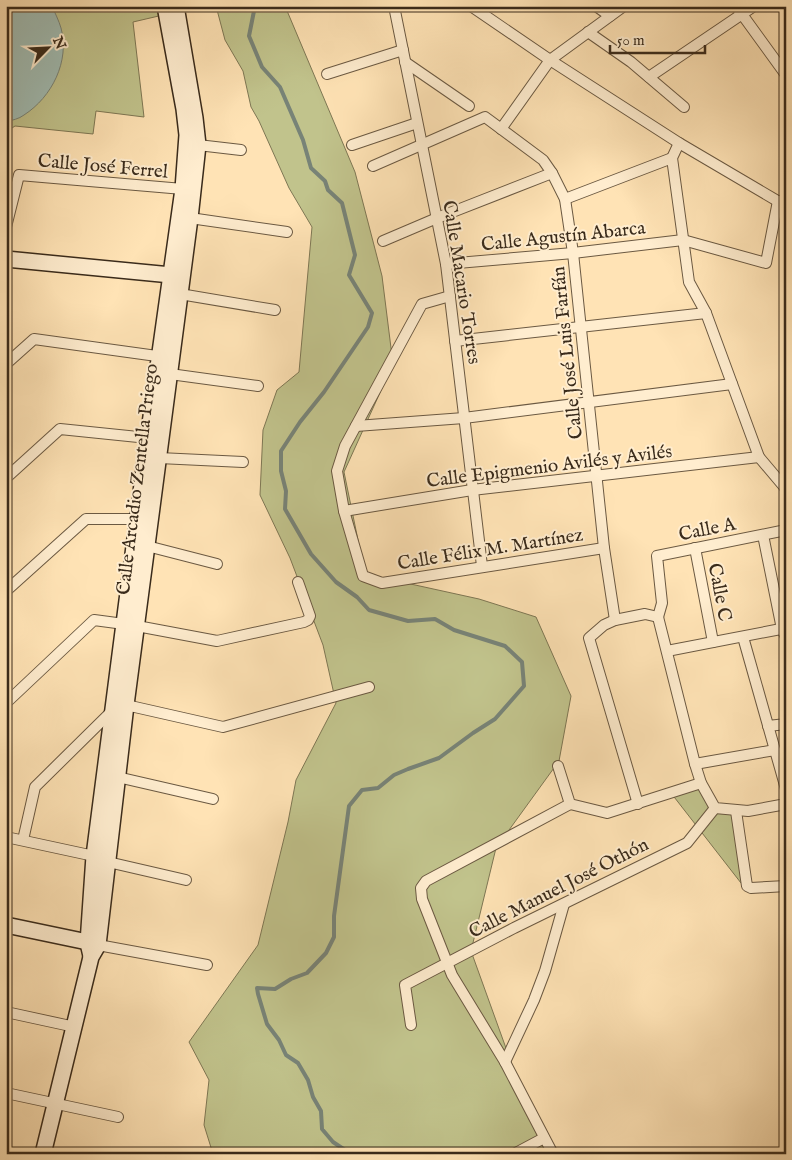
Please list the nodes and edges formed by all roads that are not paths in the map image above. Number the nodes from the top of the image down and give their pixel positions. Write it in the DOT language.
graph roads {
  1 [pos="165,6"];
  2 [pos="176,6"];
  3 [pos="394,6"];
  4 [pos="471,6"];
  5 [pos="596,6"];
  6 [pos="624,6"];
  7 [pos="754,6"];
  8 [pos="739,10"];
  9 [pos="610,16"];
  10 [pos="588,32"];
  11 [pos="403,50"];
  12 [pos="550,60"];
  13 [pos="405,62"];
  14 [pos="327,74"];
  15 [pos="786,75"];
  16 [pos="649,78"];
  17 [pos="469,106"];
  18 [pos="684,107"];
  19 [pos="417,123"];
  20 [pos="501,129"];
  21 [pos="679,143"];
  22 [pos="198,145"];
  23 [pos="352,145"];
  24 [pos="422,146"];
  25 [pos="241,150"];
  26 [pos="672,158"];
  27 [pos="373,166"];
  28 [pos="552,173"];
  29 [pos="183,189"];
  30 [pos="565,199"];
  31 [pos="782,203"];
  32 [pos="190,218"];
  33 [pos="436,218"];
  34 [pos="6,227"];
  35 [pos="287,232"];
  36 [pos="683,240"];
  37 [pos="383,241"];
  38 [pos="573,253"];
  39 [pos="6,259"];
  40 [pos="446,264"];
  41 [pos="171,275"];
  42 [pos="180,294"];
  43 [pos="450,296"];
  44 [pos="275,310"];
  45 [pos="706,313"];
  46 [pos="581,328"];
  47 [pos="455,341"];
  48 [pos="165,358"];
  49 [pos="6,364"];
  50 [pos="170,374"];
  51 [pos="732,384"];
  52 [pos="258,386"];
  53 [pos="589,402"];
  54 [pos="464,418"];
  55 [pos="356,426"];
  56 [pos="148,438"];
  57 [pos="760,457"];
  58 [pos="159,458"];
  59 [pos="243,462"];
  60 [pos="596,475"];
  61 [pos="6,478"];
  62 [pos="786,489"];
  63 [pos="472,490"];
  64 [pos="344,511"];
  65 [pos="138,519"];
  66 [pos="786,530"];
  67 [pos="763,535"];
  68 [pos="147,546"];
  69 [pos="604,548"];
  70 [pos="695,548"];
  71 [pos="218,564"];
  72 [pos="482,566"];
  73 [pos="298,582"];
  74 [pos="6,592"];
  75 [pos="658,617"];
  76 [pos="615,620"];
  77 [pos="131,625"];
  78 [pos="784,631"];
  79 [pos="743,637"];
  80 [pos="713,642"];
  81 [pos="667,651"];
  82 [pos="369,687"];
  83 [pos="6,703"];
  84 [pos="119,708"];
  85 [pos="786,724"];
  86 [pos="768,726"];
  87 [pos="775,750"];
  88 [pos="695,764"];
  89 [pos="558,766"];
  90 [pos="112,776"];
  91 [pos="701,783"];
  92 [pos="786,789"];
  93 [pos="213,799"];
  94 [pos="570,804"];
  95 [pos="638,804"];
  96 [pos="786,804"];
  97 [pos="715,808"];
  98 [pos="736,811"];
  99 [pos="6,837"];
  100 [pos="23,840"];
  101 [pos="101,859"];
  102 [pos="186,880"];
  103 [pos="783,886"];
  104 [pos="564,904"];
  105 [pos="6,925"];
  106 [pos="92,948"];
  107 [pos="447,962"];
  108 [pos="207,965"];
  109 [pos="6,1012"];
  110 [pos="412,1025"];
  111 [pos="75,1027"];
  112 [pos="505,1062"];
  113 [pos="6,1094"];
  114 [pos="55,1105"];
  115 [pos="118,1117"];
  116 [pos="544,1138"];
  117 [pos="43,1154"];
  118 [pos="514,1154"];
  119 [pos="553,1154"];
  1 -- 29 [label="street, Calle Arcadio Zentella Priego"];
  2 -- 22 [label="street, Calle Arcadio Zentella Priego"];
  3 -- 11 [label="street, Calle Macario Torres"];
  4 -- 12 [label="street"];
  5 -- 9 [label="street"];
  6 -- 9 [label="street"];
  7 -- 8 [label="street"];
  8 -- 15 [label="street"];
  8 -- 16 [label="street"];
  9 -- 10 [label="street"];
  10 -- 12 [label="street"];
  10 -- 16 [label="street"];
  11 -- 13 [label="street, Calle Macario Torres"];
  11 -- 14 [label="street"];
  12 -- 20 [label="street"];
  12 -- 21 [label="street"];
  13 -- 17 [label="street"];
  13 -- 19 [label="street, Calle Macario Torres"];
  16 -- 18 [label="street"];
  19 -- 23 [label="street"];
  19 -- 24 [label="street, Calle Macario Torres"];
  20 -- 24 [label="street, Calle José Luis Farfán"];
  20 -- 28 [label="street, Calle José Luis Farfán"];
  21 -- 26 [label="street"];
  21 -- 31 [label="street"];
  22 -- 25 [label="street"];
  22 -- 32 [label="street, Calle Arcadio Zentella Priego"];
  24 -- 27 [label="street"];
  24 -- 33 [label="street, Calle Macario Torres"];
  26 -- 30 [label="street"];
  26 -- 36 [label="street"];
  28 -- 30 [label="street, Calle José Luis Farfán"];
  28 -- 33 [label="street"];
  29 -- 34 [label="street, Calle José Ferrel"];
  29 -- 41 [label="street, Calle Arcadio Zentella Priego"];
  30 -- 38 [label="street, Calle José Luis Farfán"];
  31 -- 36 [label="street"];
  32 -- 35 [label="street"];
  32 -- 42 [label="street, Calle Arcadio Zentella Priego"];
  33 -- 37 [label="street"];
  33 -- 40 [label="street, Calle Macario Torres"];
  36 -- 38 [label="street, Calle Agustín Abarca"];
  36 -- 45 [label="street"];
  38 -- 40 [label="street, Calle Agustín Abarca"];
  38 -- 46 [label="street, Calle José Luis Farfán"];
  39 -- 41 [label="street"];
  40 -- 43 [label="street, Calle Macario Torres"];
  41 -- 48 [label="street, Calle Arcadio Zentella Priego"];
  42 -- 44 [label="street"];
  42 -- 48 [label="street, Calle Arcadio Zentella Priego"];
  43 -- 47 [label="street, Calle Macario Torres"];
  43 -- 55 [label="street"];
  45 -- 46 [label="street"];
  45 -- 51 [label="street"];
  46 -- 47 [label="street"];
  46 -- 53 [label="street, Calle José Luis Farfán"];
  47 -- 54 [label="street, Calle Macario Torres"];
  48 -- 49 [label="street"];
  48 -- 50 [label="street, Calle Arcadio Zentella Priego"];
  48 -- 56 [label="street, Calle Arcadio Zentella Priego"];
  50 -- 52 [label="street"];
  50 -- 58 [label="street, Calle Arcadio Zentella Priego"];
  51 -- 53 [label="street"];
  51 -- 57 [label="street"];
  53 -- 54 [label="street"];
  53 -- 60 [label="street, Calle José Luis Farfán"];
  54 -- 55 [label="street"];
  54 -- 63 [label="street, Calle Macario Torres"];
  55 -- 64 [label="street"];
  56 -- 61 [label="street"];
  56 -- 65 [label="street, Calle Arcadio Zentella Priego"];
  57 -- 60 [label="street, Calle Epigmenio Avilés y Avilés"];
  57 -- 62 [label="street"];
  58 -- 59 [label="street"];
  58 -- 68 [label="street, Calle Arcadio Zentella Priego"];
  60 -- 63 [label="street, Calle Epigmenio Avilés y Avilés"];
  60 -- 69 [label="street, Calle José Luis Farfán"];
  63 -- 64 [label="street, Calle Epigmenio Avilés y Avilés"];
  63 -- 72 [label="street, Calle Macario Torres"];
  64 -- 72 [label="street, Calle Félix M. Martínez"];
  65 -- 74 [label="street"];
  65 -- 77 [label="street, Calle Arcadio Zentella Priego"];
  66 -- 67 [label="street, Calle A"];
  67 -- 70 [label="street, Calle A"];
  67 -- 78 [label="street"];
  68 -- 71 [label="street"];
  68 -- 77 [label="street, Calle Arcadio Zentella Priego"];
  69 -- 72 [label="street, Calle Félix M. Martínez"];
  69 -- 76 [label="street, Calle José Luis Farfán"];
  70 -- 75 [label="street, Calle A"];
  70 -- 80 [label="street, Calle C"];
  73 -- 77 [label="street"];
  75 -- 76 [label="street"];
  75 -- 81 [label="street"];
  76 -- 95 [label="street"];
  77 -- 83 [label="street"];
  77 -- 84 [label="street, Calle Arcadio Zentella Priego"];
  78 -- 79 [label="street"];
  79 -- 80 [label="street"];
  79 -- 86 [label="street"];
  80 -- 81 [label="street"];
  81 -- 88 [label="street"];
  82 -- 84 [label="street"];
  84 -- 90 [label="street, Calle Arcadio Zentella Priego"];
  84 -- 100 [label="street"];
  85 -- 86 [label="street"];
  86 -- 87 [label="street"];
  87 -- 88 [label="street"];
  87 -- 92 [label="street"];
  88 -- 91 [label="street"];
  89 -- 94 [label="street"];
  90 -- 93 [label="street"];
  90 -- 101 [label="street, Calle Arcadio Zentella Priego"];
  91 -- 95 [label="street"];
  91 -- 97 [label="street"];
  94 -- 95 [label="street"];
  94 -- 107 [label="street"];
  96 -- 98 [label="street"];
  97 -- 98 [label="street"];
  97 -- 104 [label="street, Calle Manuel José Othón"];
  98 -- 103 [label="street"];
  99 -- 100 [label="street"];
  100 -- 101 [label="street"];
  101 -- 102 [label="street"];
  101 -- 106 [label="street, Calle Arcadio Zentella Priego"];
  104 -- 107 [label="street, Calle Manuel José Othón"];
  104 -- 112 [label="street"];
  105 -- 106 [label="street"];
  106 -- 108 [label="street"];
  106 -- 111 [label="street, Calle Arcadio Zentella Priego"];
  107 -- 110 [label="street, Calle Manuel José Othón"];
  107 -- 112 [label="street"];
  109 -- 111 [label="street"];
  111 -- 114 [label="street, Calle Arcadio Zentella Priego"];
  112 -- 116 [label="street"];
  113 -- 114 [label="street"];
  114 -- 115 [label="street"];
  114 -- 117 [label="street, Calle Arcadio Zentella Priego"];
  116 -- 118 [label="street"];
  116 -- 119 [label="street"];
}
